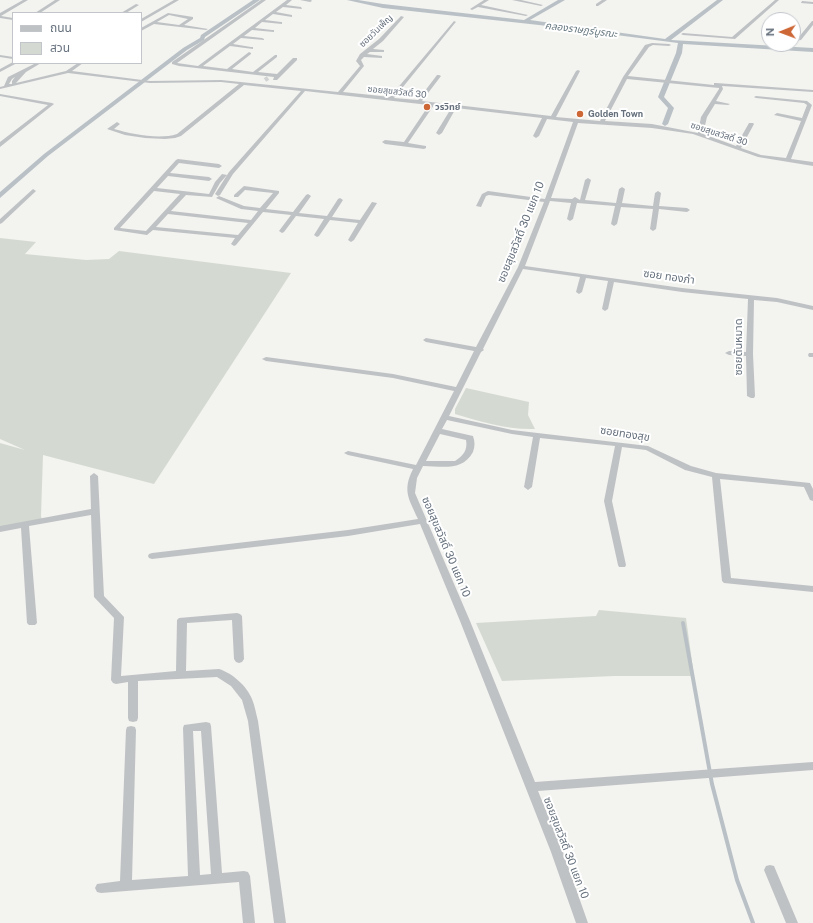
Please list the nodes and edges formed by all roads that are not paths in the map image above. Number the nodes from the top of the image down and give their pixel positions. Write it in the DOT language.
graph roads {
  1 [pos="26,0"];
  2 [pos="58,0"];
  3 [pos="177,0"];
  4 [pos="264,0"];
  5 [pos="290,0"];
  6 [pos="302,0"];
  7 [pos="487,0"];
  8 [pos="514,0"];
  9 [pos="605,0"];
  10 [pos="777,0"];
  11 [pos="310,1"];
  12 [pos="801,3"];
  13 [pos="813,3"];
  14 [pos="137,5"];
  15 [pos="541,5"];
  16 [pos="597,5"];
  17 [pos="282,6"];
  18 [pos="477,6"];
  19 [pos="301,8"];
  20 [pos="472,9"];
  21 [pos="39,12"];
  22 [pos="125,12"];
  23 [pos="272,13"];
  24 [pos="526,15"];
  25 [pos="0,16"];
  26 [pos="291,16"];
  27 [pos="402,17"];
  28 [pos="12,19"];
  29 [pos="142,20"];
  30 [pos="142,21"];
  31 [pos="261,21"];
  32 [pos="153,22"];
  33 [pos="454,22"];
  34 [pos="813,22"];
  35 [pos="281,23"];
  36 [pos="180,26"];
  37 [pos="382,28"];
  38 [pos="142,29"];
  39 [pos="206,29"];
  40 [pos="251,29"];
  41 [pos="391,29"];
  42 [pos="272,31"];
  43 [pos="683,34"];
  44 [pos="240,36"];
  45 [pos="801,37"];
  46 [pos="262,39"];
  47 [pos="229,45"];
  48 [pos="669,45"];
  49 [pos="251,48"];
  50 [pos="368,50"];
  51 [pos="382,51"];
  52 [pos="249,53"];
  53 [pos="362,55"];
  54 [pos="0,56"];
  55 [pos="275,56"];
  56 [pos="380,57"];
  57 [pos="12,58"];
  58 [pos="295,59"];
  59 [pos="13,64"];
  60 [pos="37,64"];
  61 [pos="73,64"];
  62 [pos="79,64"];
  63 [pos="199,67"];
  64 [pos="68,70"];
  65 [pos="228,70"];
  66 [pos="0,71"];
  67 [pos="578,71"];
  68 [pos="24,72"];
  69 [pos="254,73"];
  70 [pos="278,76"];
  71 [pos="439,76"];
  72 [pos="625,77"];
  73 [pos="264,78"];
  74 [pos="243,83"];
  75 [pos="272,83"];
  76 [pos="14,84"];
  77 [pos="712,85"];
  78 [pos="6,86"];
  79 [pos="0,88"];
  80 [pos="304,90"];
  81 [pos="781,92"];
  82 [pos="813,92"];
  83 [pos="338,94"];
  84 [pos="0,95"];
  85 [pos="756,97"];
  86 [pos="391,99"];
  87 [pos="778,99"];
  88 [pos="813,100"];
  89 [pos="419,102"];
  90 [pos="713,102"];
  91 [pos="808,103"];
  92 [pos="432,104"];
  93 [pos="728,104"];
  94 [pos="455,106"];
  95 [pos="778,115"];
  96 [pos="545,118"];
  97 [pos="552,119"];
  98 [pos="804,120"];
  99 [pos="576,121"];
  100 [pos="602,123"];
  101 [pos="117,124"];
  102 [pos="751,124"];
  103 [pos="440,133"];
  104 [pos="700,135"];
  105 [pos="536,136"];
  106 [pos="385,142"];
  107 [pos="405,144"];
  108 [pos="0,145"];
  109 [pos="424,147"];
  110 [pos="738,148"];
  111 [pos="788,160"];
  112 [pos="813,164"];
  113 [pos="219,166"];
  114 [pos="231,173"];
  115 [pos="166,174"];
  116 [pos="209,179"];
  117 [pos="588,180"];
  118 [pos="152,189"];
  119 [pos="622,189"];
  120 [pos="33,191"];
  121 [pos="184,193"];
  122 [pos="658,193"];
  123 [pos="210,195"];
  124 [pos="219,196"];
  125 [pos="236,196"];
  126 [pos="308,196"];
  127 [pos="548,198"];
  128 [pos="340,200"];
  129 [pos="575,200"];
  130 [pos="585,201"];
  131 [pos="374,203"];
  132 [pos="618,204"];
  133 [pos="479,206"];
  134 [pos="656,208"];
  135 [pos="262,210"];
  136 [pos="687,210"];
  137 [pos="167,212"];
  138 [pos="295,214"];
  139 [pos="328,218"];
  140 [pos="570,219"];
  141 [pos="0,222"];
  142 [pos="252,222"];
  143 [pos="362,222"];
  144 [pos="614,224"];
  145 [pos="152,228"];
  146 [pos="653,228"];
  147 [pos="282,231"];
  148 [pos="317,235"];
  149 [pos="240,237"];
  150 [pos="351,240"];
  151 [pos="234,244"];
  152 [pos="521,267"];
  153 [pos="584,275"];
  154 [pos="612,279"];
  155 [pos="579,292"];
  156 [pos="751,298"];
  157 [pos="813,308"];
  158 [pos="605,309"];
  159 [pos="426,340"];
  160 [pos="480,350"];
  161 [pos="729,353"];
  162 [pos="749,354"];
  163 [pos="266,359"];
  164 [pos="459,390"];
  165 [pos="751,396"];
  166 [pos="445,417"];
  167 [pos="438,431"];
  168 [pos="537,434"];
  169 [pos="619,444"];
  170 [pos="348,453"];
  171 [pos="420,466"];
  172 [pos="94,476"];
  173 [pos="716,476"];
  174 [pos="528,487"];
  175 [pos="813,498"];
  176 [pos="95,511"];
  177 [pos="423,521"];
  178 [pos="25,524"];
  179 [pos="0,529"];
  180 [pos="152,556"];
  181 [pos="622,565"];
  182 [pos="813,589"];
  183 [pos="32,623"];
  184 [pos="239,659"];
  185 [pos="181,675"];
  186 [pos="133,678"];
  187 [pos="133,718"];
  188 [pos="131,730"];
  189 [pos="813,766"];
  190 [pos="531,787"];
  191 [pos="770,870"];
  192 [pos="217,878"];
  193 [pos="194,880"];
  194 [pos="126,886"];
  195 [pos="101,888"];
  196 [pos="250,923"];
  197 [pos="280,923"];
  198 [pos="582,923"];
  199 [pos="792,923"];
  1 -- 25 [label="street"];
  2 -- 21 [label="street"];
  3 -- 29 [label="street"];
  4 -- 63 [label="street"];
  5 -- 17 [label="street"];
  6 -- 11 [label="street"];
  7 -- 18 [label="street"];
  8 -- 15 [label="street"];
  9 -- 16 [label="street"];
  10 -- 43 [label="street"];
  12 -- 13 [label="street"];
  14 -- 22 [label="street"];
  17 -- 19 [label="street"];
  17 -- 23 [label="street"];
  18 -- 20 [label="street"];
  18 -- 24 [label="street"];
  23 -- 26 [label="street"];
  23 -- 31 [label="street"];
  25 -- 28 [label="street"];
  27 -- 41 [label="street, ซอยวันเพ็ญ"];
  30 -- 32 [label="street"];
  31 -- 35 [label="street"];
  31 -- 40 [label="street"];
  32 -- 36 [label="street"];
  32 -- 36 [label="street"];
  32 -- 38 [label="street"];
  33 -- 86 [label="street"];
  34 -- 45 [label="street"];
  36 -- 39 [label="street"];
  37 -- 41 [label="street"];
  40 -- 42 [label="street"];
  40 -- 44 [label="street"];
  41 -- 50 [label="street, ซอยวันเพ็ญ"];
  44 -- 46 [label="street"];
  44 -- 47 [label="street"];
  47 -- 49 [label="street"];
  47 -- 63 [label="street"];
  48 -- 72 [label="street"];
  50 -- 51 [label="street"];
  50 -- 53 [label="street, ซอยวันเพ็ญ"];
  52 -- 65 [label="street"];
  53 -- 56 [label="street"];
  53 -- 83 [label="street, ซอยวันเพ็ญ"];
  54 -- 57 [label="street"];
  55 -- 69 [label="street"];
  58 -- 70 [label="street"];
  59 -- 66 [label="street"];
  60 -- 68 [label="street"];
  61 -- 64 [label="street"];
  62 -- 64 [label="street"];
  63 -- 65 [label="street"];
  64 -- 74 [label="street, ซอยสุขสวัสดิ์ 30"];
  64 -- 76 [label="street, ซอยสุขสวัสดิ์ 30"];
  65 -- 69 [label="street"];
  67 -- 97 [label="street"];
  68 -- 76 [label="street"];
  68 -- 78 [label="street"];
  69 -- 73 [label="street"];
  70 -- 73 [label="street"];
  70 -- 75 [label="street"];
  71 -- 89 [label="street"];
  72 -- 77 [label="street"];
  72 -- 100 [label="street"];
  73 -- 74 [label="street, ซอยสุขสวัสดิ์ 30"];
  73 -- 80 [label="street, ซอยสุขสวัสดิ์ 30"];
  74 -- 101 [label="street"];
  76 -- 78 [label="street, ซอยสุขสวัสดิ์ 30"];
  77 -- 82 [label="street"];
  77 -- 90 [label="street"];
  78 -- 79 [label="street, ซอยสุขสวัสดิ์ 30"];
  80 -- 83 [label="street, ซอยสุขสวัสดิ์ 30"];
  80 -- 114 [label="street"];
  81 -- 87 [label="street"];
  83 -- 86 [label="street, ซอยสุขสวัสดิ์ 30"];
  84 -- 108 [label="street"];
  85 -- 87 [label="street"];
  86 -- 89 [label="street, ซอยสุขสวัสดิ์ 30"];
  87 -- 91 [label="street"];
  88 -- 91 [label="street"];
  89 -- 92 [label="street, ซอยสุขสวัสดิ์ 30"];
  90 -- 93 [label="street"];
  90 -- 104 [label="street"];
  91 -- 98 [label="street"];
  92 -- 94 [label="street, ซอยสุขสวัสดิ์ 30"];
  92 -- 107 [label="street"];
  94 -- 96 [label="street, ซอยสุขสวัสดิ์ 30"];
  94 -- 103 [label="street"];
  95 -- 98 [label="street"];
  96 -- 97 [label="street, ซอยสุขสวัสดิ์ 30"];
  96 -- 105 [label="street"];
  97 -- 99 [label="street, ซอยสุขสวัสดิ์ 30"];
  98 -- 111 [label="street"];
  99 -- 100 [label="street, ซอยสุขสวัสดิ์ 30"];
  99 -- 127 [label="street, ซอยสุขสวัสดิ์ 30 แยก 10"];
  100 -- 104 [label="street, ซอยสุขสวัสดิ์ 30"];
  102 -- 110 [label="street"];
  104 -- 110 [label="street, ซอยสุขสวัสดิ์ 30"];
  106 -- 107 [label="street"];
  107 -- 109 [label="street"];
  110 -- 111 [label="street, ซอยสุขสวัสดิ์ 30"];
  111 -- 112 [label="street, ซอยสุขสวัสดิ์ 30"];
  113 -- 115 [label="street"];
  114 -- 123 [label="street"];
  114 -- 124 [label="street"];
  115 -- 116 [label="street"];
  115 -- 118 [label="street"];
  117 -- 130 [label="street"];
  118 -- 121 [label="street"];
  118 -- 145 [label="street"];
  119 -- 132 [label="street"];
  120 -- 141 [label="street"];
  121 -- 123 [label="street"];
  121 -- 137 [label="street"];
  122 -- 134 [label="street"];
  123 -- 124 [label="street"];
  124 -- 135 [label="street"];
  125 -- 135 [label="street"];
  126 -- 138 [label="street"];
  127 -- 129 [label="street"];
  127 -- 133 [label="street"];
  127 -- 152 [label="street, ซอยสุขสวัสดิ์ 30 แยก 10"];
  128 -- 139 [label="street"];
  129 -- 130 [label="street"];
  129 -- 140 [label="street"];
  130 -- 132 [label="street"];
  131 -- 143 [label="street"];
  132 -- 134 [label="street"];
  132 -- 144 [label="street"];
  134 -- 136 [label="street"];
  134 -- 146 [label="street"];
  135 -- 138 [label="street"];
  135 -- 142 [label="street"];
  137 -- 142 [label="street"];
  137 -- 145 [label="street"];
  138 -- 139 [label="street"];
  138 -- 147 [label="street"];
  139 -- 143 [label="street"];
  139 -- 148 [label="street"];
  142 -- 149 [label="street"];
  143 -- 150 [label="street"];
  145 -- 149 [label="street"];
  149 -- 151 [label="street"];
  152 -- 153 [label="street, ซอย ทองภํา"];
  152 -- 160 [label="street, ซอยสุขสวัสดิ์ 30 แยก 10"];
  153 -- 154 [label="street, ซอย ทองภํา"];
  153 -- 155 [label="street"];
  154 -- 156 [label="street, ซอย ทองภํา"];
  154 -- 158 [label="street"];
  156 -- 157 [label="street, ซอย ทองภํา"];
  156 -- 162 [label="street, ซอยตันหมาด"];
  159 -- 160 [label="street"];
  160 -- 164 [label="street, ซอยสุขสวัสดิ์ 30 แยก 10"];
  161 -- 162 [label="street"];
  162 -- 165 [label="street, ซอยตันหมาด"];
  163 -- 164 [label="street"];
  164 -- 166 [label="street, ซอยสุขสวัสดิ์ 30 แยก 10"];
  166 -- 167 [label="street, ซอยสุขสวัสดิ์ 30 แยก 10"];
  166 -- 168 [label="street, ซอยทองสุข"];
  167 -- 171 [label="street, ซอยสุขสวัสดิ์ 30 แยก 10"];
  167 -- 171 [label="street"];
  168 -- 169 [label="street, ซอยทองสุข"];
  168 -- 174 [label="street"];
  169 -- 173 [label="street, ซอยทองสุข"];
  169 -- 181 [label="street"];
  170 -- 171 [label="street"];
  171 -- 177 [label="street, ซอยสุขสวัสดิ์ 30 แยก 10"];
  172 -- 176 [label="street"];
  173 -- 175 [label="street, ซอยทองสุข"];
  173 -- 182 [label="street"];
  176 -- 178 [label="street"];
  176 -- 186 [label="street"];
  177 -- 180 [label="street"];
  177 -- 190 [label="street, ซอยสุขสวัสดิ์ 30 แยก 10"];
  178 -- 179 [label="street"];
  178 -- 183 [label="street"];
  184 -- 185 [label="street"];
  185 -- 186 [label="street"];
  185 -- 197 [label="street"];
  186 -- 187 [label="street"];
  188 -- 194 [label="street"];
  189 -- 190 [label="street"];
  190 -- 198 [label="street, ซอยสุขสวัสดิ์ 30 แยก 10"];
  191 -- 199 [label="street"];
  192 -- 193 [label="street"];
  192 -- 193 [label="street"];
  192 -- 196 [label="street"];
  193 -- 194 [label="street"];
  194 -- 195 [label="street"];
}
